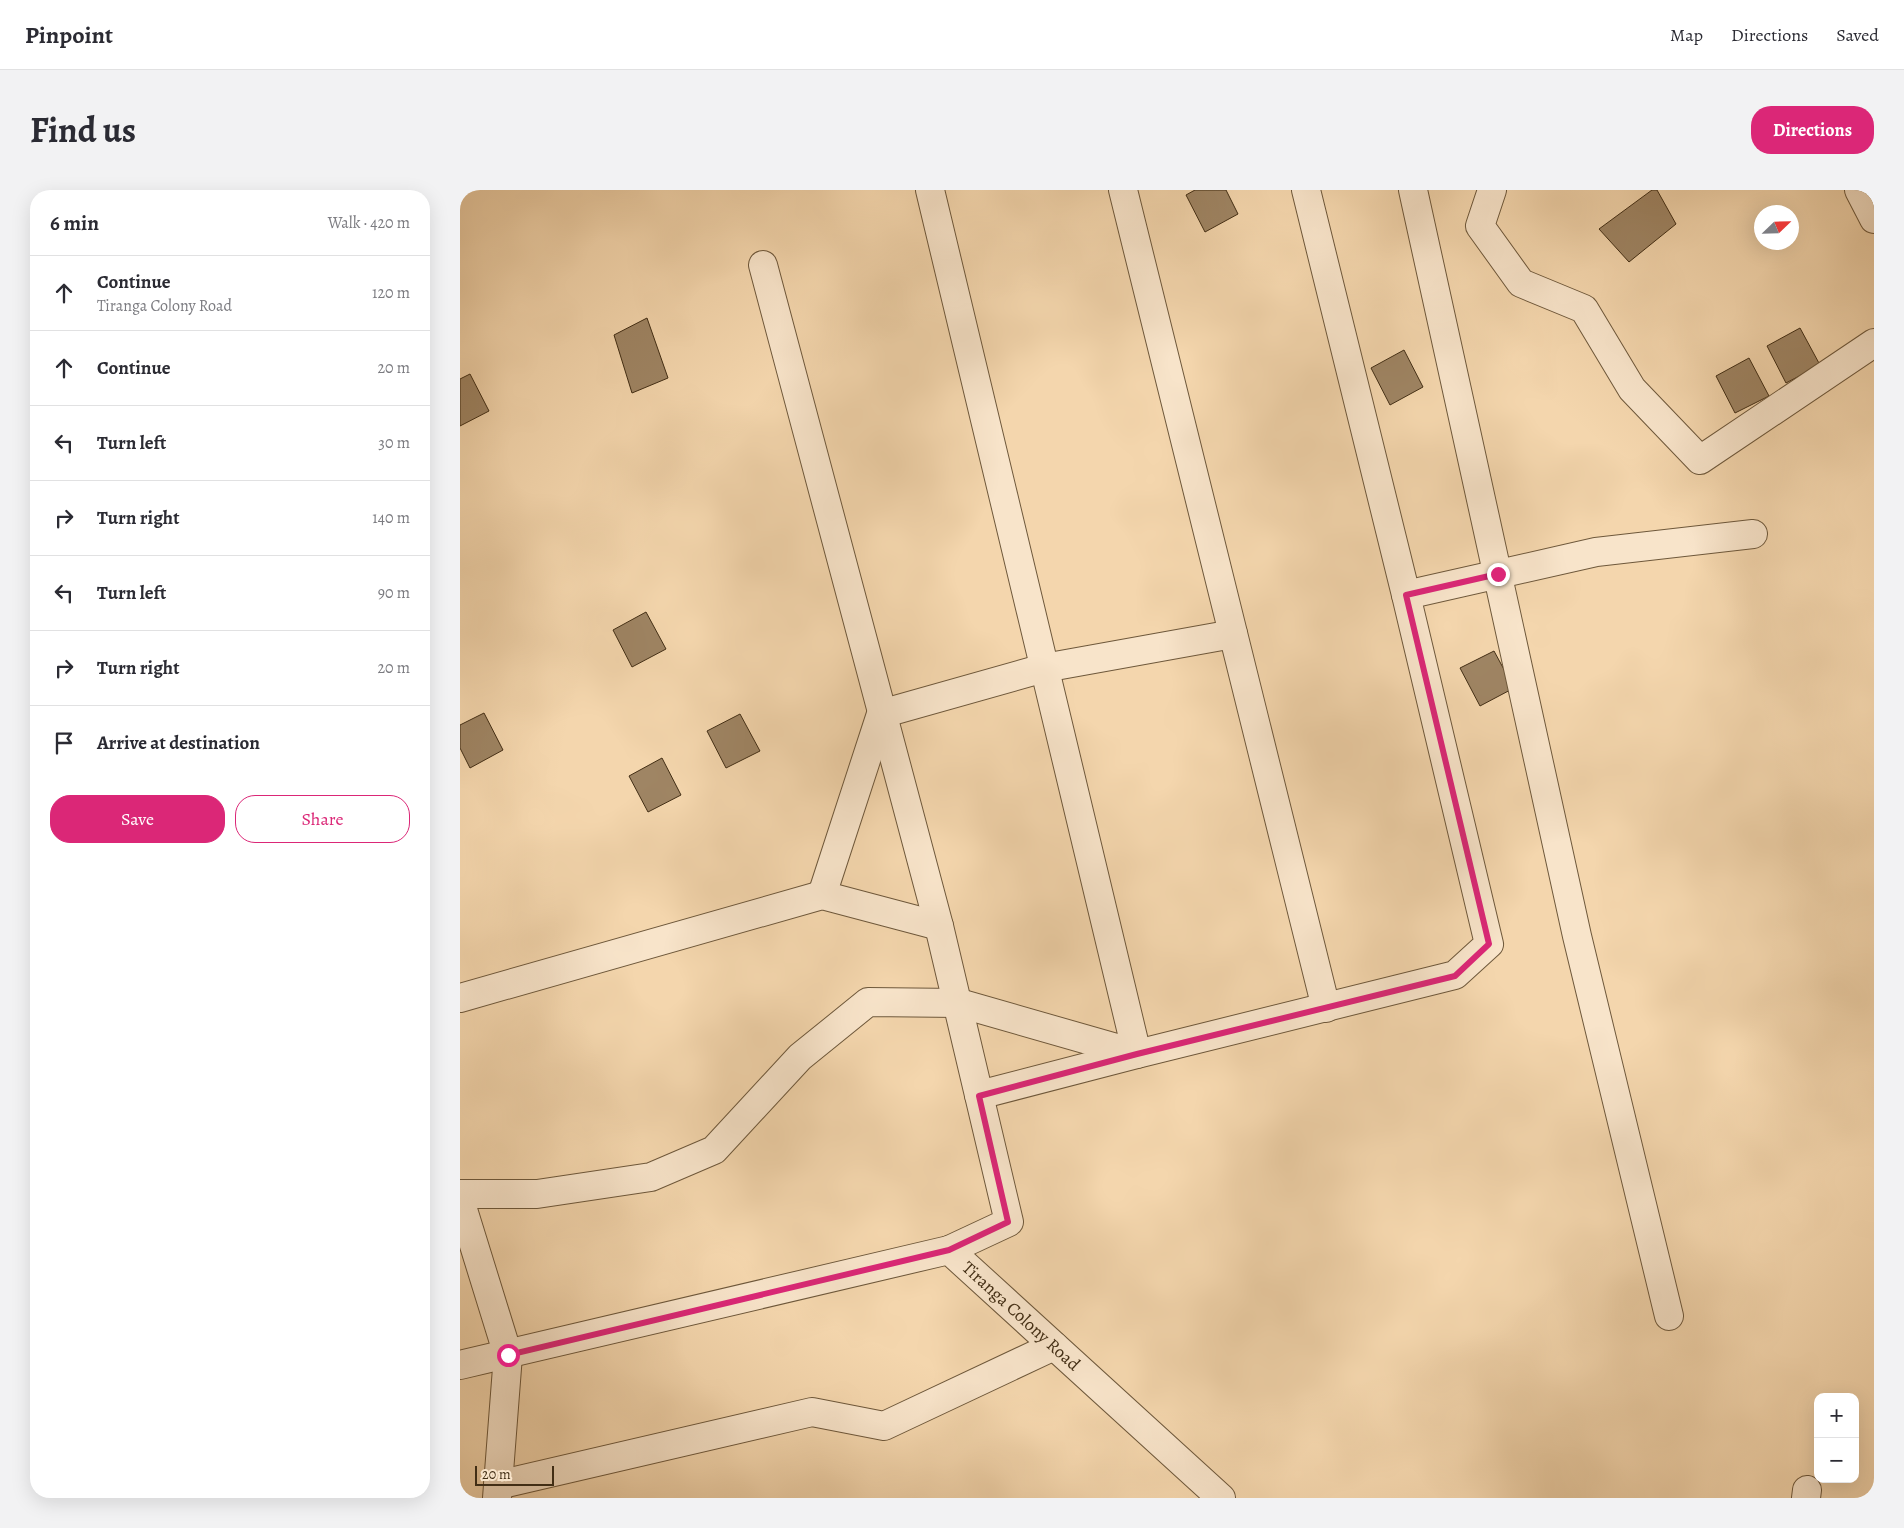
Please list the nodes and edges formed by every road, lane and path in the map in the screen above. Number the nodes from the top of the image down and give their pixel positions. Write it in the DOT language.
graph roads {
  1 [pos="930,190"];
  2 [pos="1123,190"];
  3 [pos="1306,190"];
  4 [pos="1413,190"];
  5 [pos="1492,190"];
  6 [pos="1859,190"];
  7 [pos="1874,219"];
  8 [pos="763,265"];
  9 [pos="1874,343"];
  10 [pos="1753,534"];
  11 [pos="1498,574"];
  12 [pos="1406,595"];
  13 [pos="1233,634"];
  14 [pos="1044,668"];
  15 [pos="881,714"];
  16 [pos="822,895"];
  17 [pos="940,926"];
  18 [pos="460,998"];
  19 [pos="959,1003"];
  20 [pos="1326,1008"];
  21 [pos="1137,1054"];
  22 [pos="979,1096"];
  23 [pos="460,1194"];
  24 [pos="460,1200"];
  25 [pos="949,1250"];
  26 [pos="1669,1316"];
  27 [pos="1054,1346"];
  28 [pos="508,1355"];
  29 [pos="460,1365"];
  30 [pos="498,1492"];
  31 [pos="1221,1498"];
  1 -- 14 [label="street"];
  2 -- 13 [label="street"];
  3 -- 12 [label="street"];
  4 -- 11 [label="street"];
  5 -- 9 [label="street"];
  6 -- 7 [label="street"];
  8 -- 15 [label="street"];
  10 -- 11 [label="street"];
  11 -- 12 [label="street"];
  11 -- 26 [label="street"];
  12 -- 20 [label="street"];
  13 -- 14 [label="street"];
  13 -- 20 [label="street"];
  14 -- 15 [label="street"];
  14 -- 21 [label="street"];
  15 -- 16 [label="street"];
  15 -- 17 [label="street"];
  16 -- 17 [label="street"];
  16 -- 18 [label="street"];
  17 -- 19 [label="street"];
  19 -- 21 [label="street"];
  19 -- 22 [label="street"];
  19 -- 23 [label="street"];
  20 -- 21 [label="street"];
  21 -- 22 [label="street"];
  22 -- 25 [label="street"];
  24 -- 28 [label="street"];
  25 -- 27 [label="street, Tiranga Colony Road"];
  25 -- 28 [label="street, Tiranga Colony Road"];
  27 -- 30 [label="street"];
  27 -- 31 [label="street, Tiranga Colony Road"];
  28 -- 29 [label="street, Tiranga Colony Road"];
  28 -- 30 [label="street"];
}
